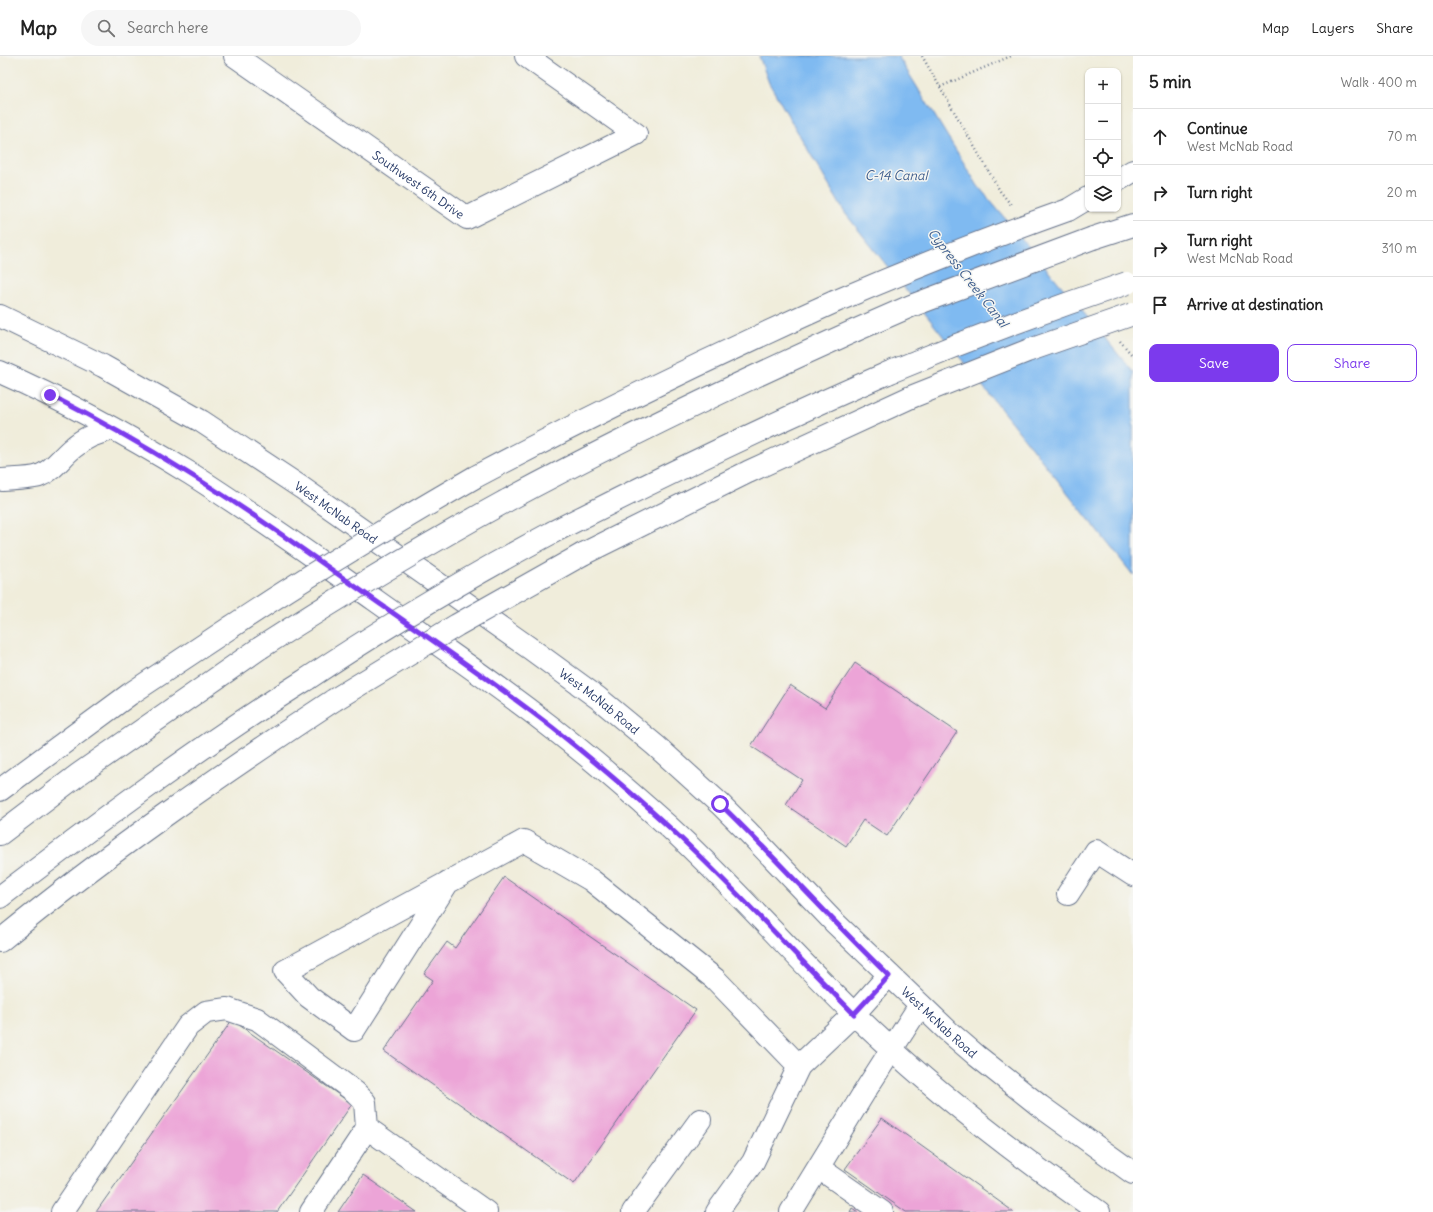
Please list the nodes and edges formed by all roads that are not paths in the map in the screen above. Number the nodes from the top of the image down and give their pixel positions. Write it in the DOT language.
graph roads {
  1 [pos="235,56"];
  2 [pos="526,56"];
  3 [pos="1133,171"];
  4 [pos="1121,178"];
  5 [pos="1133,190"];
  6 [pos="1121,193"];
  7 [pos="1078,207"];
  8 [pos="1133,225"];
  9 [pos="1130,282"];
  10 [pos="1133,314"];
  11 [pos="0,316"];
  12 [pos="0,372"];
  13 [pos="113,429"];
  14 [pos="1,480"];
  15 [pos="0,790"];
  16 [pos="0,834"];
  17 [pos="1133,875"];
  18 [pos="448,882"];
  19 [pos="1068,894"];
  20 [pos="0,897"];
  21 [pos="0,941"];
  22 [pos="889,976"];
  23 [pos="920,1005"];
  24 [pos="854,1014"];
  25 [pos="892,1050"];
  26 [pos="799,1066"];
  27 [pos="700,1120"];
  28 [pos="367,1128"];
  29 [pos="819,1168"];
  30 [pos="1133,1173"];
  31 [pos="62,1212"];
  32 [pos="311,1212"];
  33 [pos="486,1212"];
  34 [pos="633,1212"];
  35 [pos="717,1212"];
  36 [pos="791,1212"];
  37 [pos="882,1212"];
  38 [pos="1099,1212"];
  1 -- 2 [label="main road, Southwest 6th Drive"];
  3 -- 4 [label="main road"];
  5 -- 6 [label="main road"];
  7 -- 15 [label="main road, bridge"];
  8 -- 16 [label="main road, bridge"];
  9 -- 20 [label="main road, bridge"];
  10 -- 21 [label="main road, bridge"];
  11 -- 22 [label="main road, West McNab Road"];
  12 -- 13 [label="main road"];
  13 -- 14 [label="main road"];
  13 -- 24 [label="main road"];
  17 -- 19 [label="main road"];
  18 -- 18 [label="main road"];
  18 -- 26 [label="main road"];
  22 -- 23 [label="main road, West McNab Road"];
  22 -- 24 [label="main road"];
  23 -- 25 [label="main road"];
  23 -- 30 [label="main road, West McNab Road"];
  24 -- 25 [label="main road"];
  24 -- 26 [label="main road"];
  25 -- 29 [label="main road"];
  25 -- 38 [label="main road"];
  26 -- 35 [label="main road"];
  27 -- 34 [label="main road"];
  28 -- 31 [label="main road"];
  28 -- 32 [label="main road"];
  28 -- 33 [label="main road"];
  29 -- 36 [label="main road"];
  29 -- 37 [label="main road"];
}
